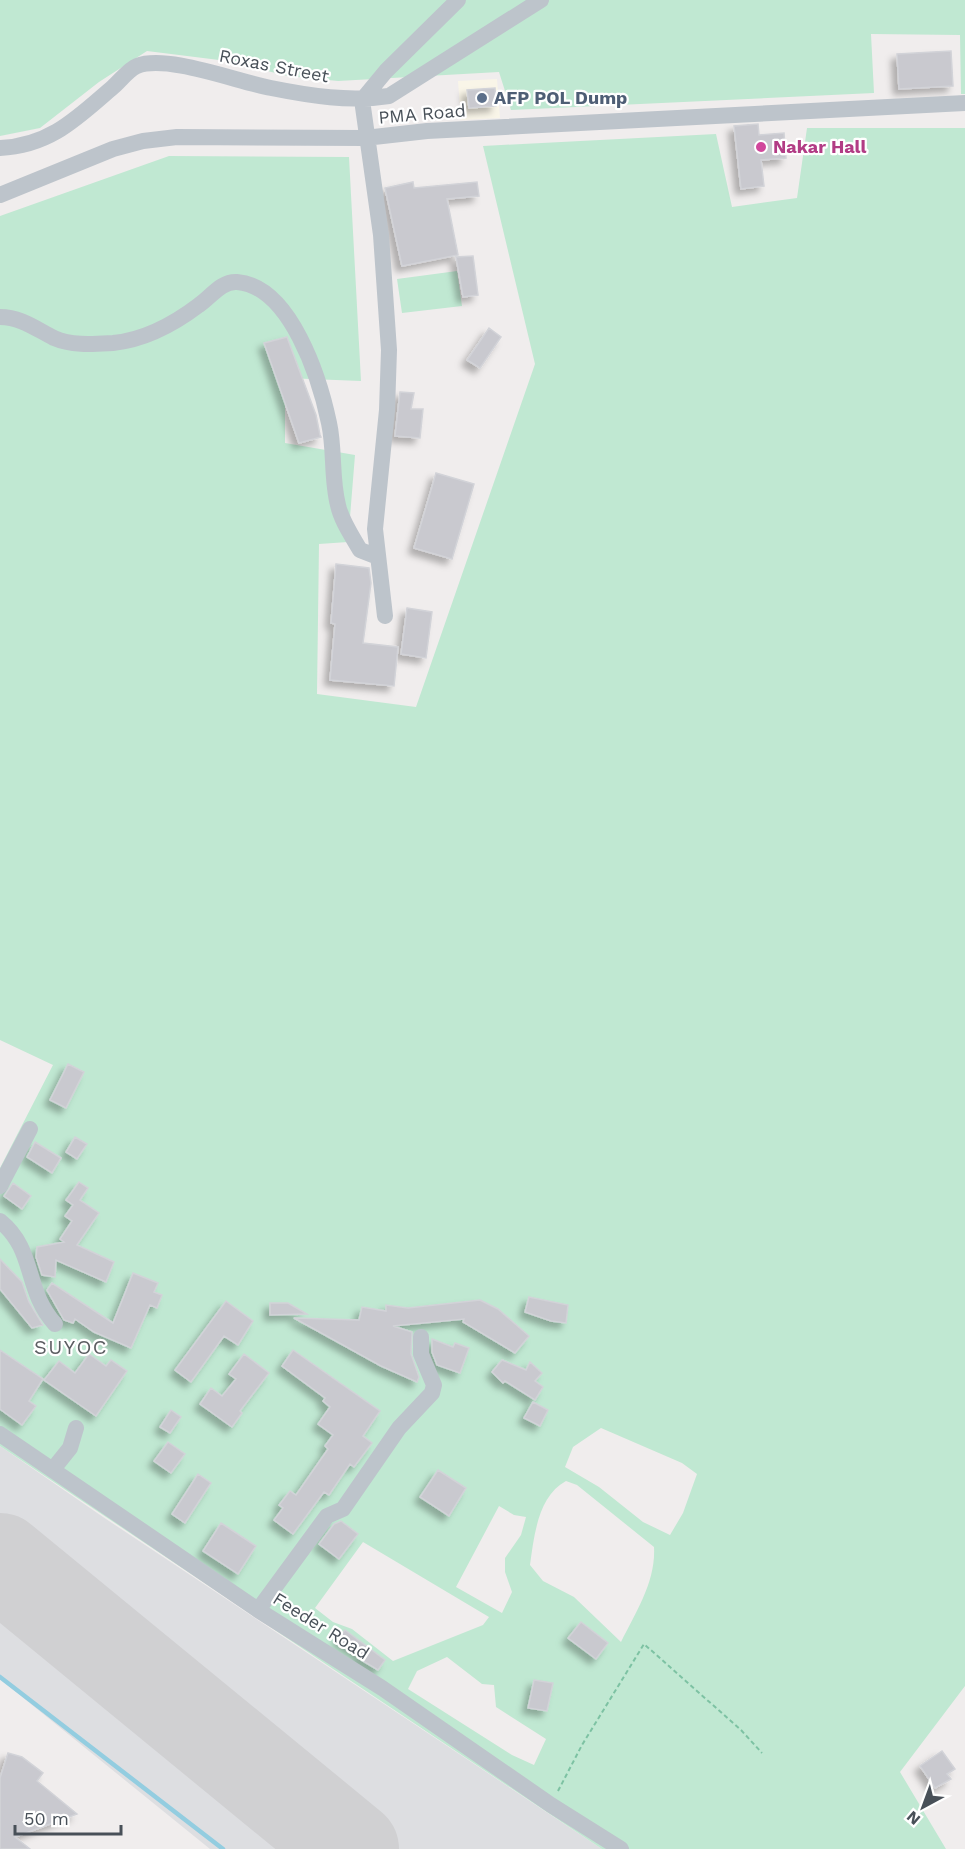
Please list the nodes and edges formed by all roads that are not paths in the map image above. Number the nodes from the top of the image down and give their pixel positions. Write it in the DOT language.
graph roads {
  1 [pos="458,0"];
  2 [pos="541,0"];
  3 [pos="362,100"];
  4 [pos="965,103"];
  5 [pos="365,138"];
  6 [pos="0,148"];
  7 [pos="0,195"];
  8 [pos="0,317"];
  9 [pos="378,557"];
  10 [pos="385,616"];
  11 [pos="30,1130"];
  12 [pos="0,1186"];
  13 [pos="0,1221"];
  14 [pos="55,1324"];
  15 [pos="421,1337"];
  16 [pos="76,1428"];
  17 [pos="0,1434"];
  18 [pos="54,1468"];
  19 [pos="258,1610"];
  20 [pos="621,1849"];
  1 -- 3 [label="street"];
  2 -- 3 [label="street, Roxas Street"];
  3 -- 5 [label="street"];
  3 -- 6 [label="street, Roxas Street"];
  4 -- 5 [label="street, PMA Road"];
  5 -- 7 [label="street, PMA Road"];
  5 -- 9 [label="street"];
  8 -- 9 [label="street"];
  9 -- 10 [label="street"];
  11 -- 12 [label="street"];
  13 -- 14 [label="street"];
  15 -- 19 [label="street"];
  16 -- 18 [label="street"];
  17 -- 18 [label="street, Feeder Road"];
  18 -- 19 [label="street, Feeder Road"];
  19 -- 20 [label="street, Feeder Road"];
}
